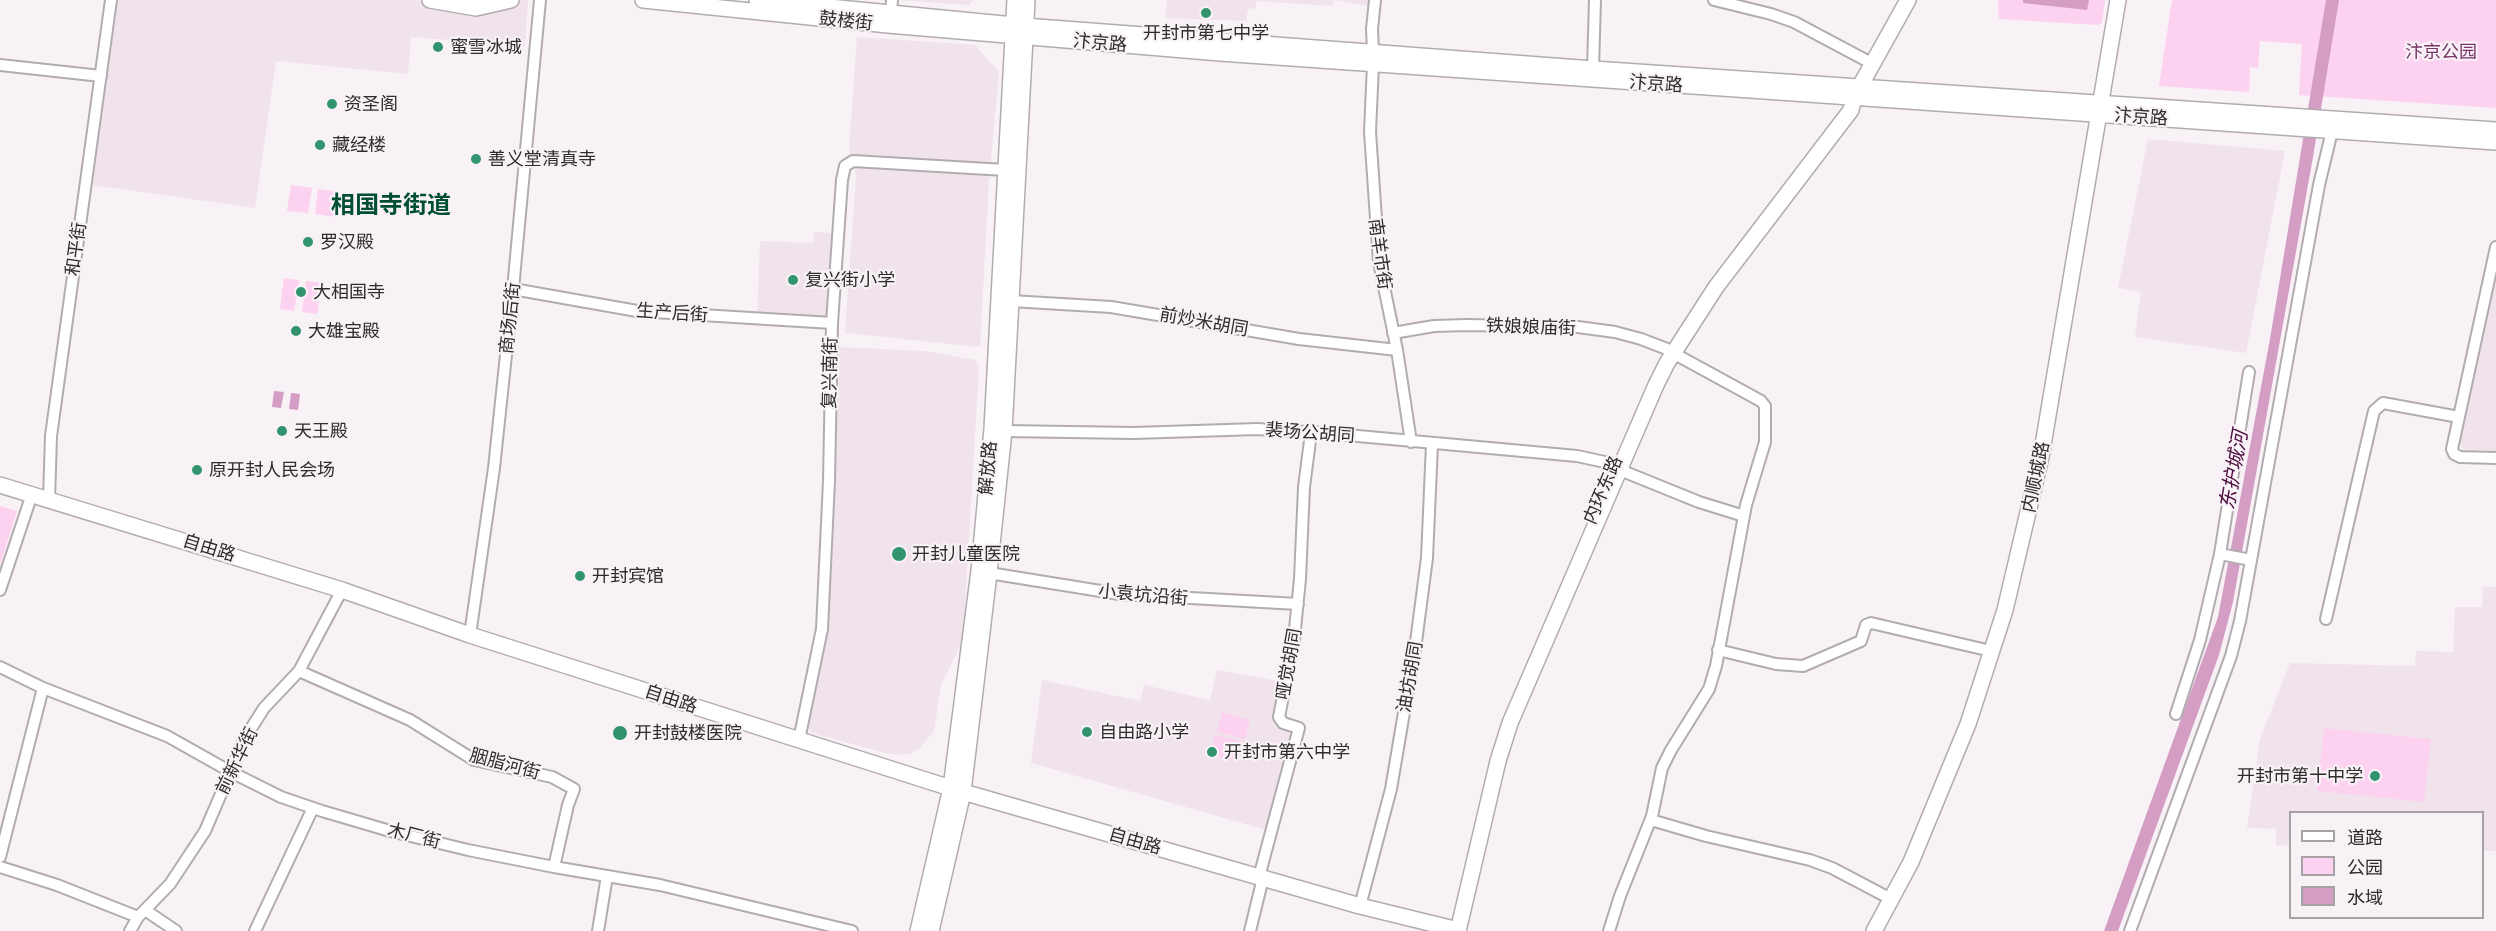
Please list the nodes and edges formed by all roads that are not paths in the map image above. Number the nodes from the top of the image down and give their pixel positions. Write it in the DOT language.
graph roads {
  1 [pos="111,0"];
  2 [pos="430,0"];
  3 [pos="511,0"];
  4 [pos="540,0"];
  5 [pos="643,0"];
  6 [pos="757,0"];
  7 [pos="1015,0"];
  8 [pos="1026,0"];
  9 [pos="1376,0"];
  10 [pos="1595,0"];
  11 [pos="1714,0"];
  12 [pos="1908,0"];
  13 [pos="2118,0"];
  14 [pos="892,7"];
  15 [pos="1018,31"];
  16 [pos="1373,58"];
  17 [pos="1873,64"];
  18 [pos="0,65"];
  19 [pos="1593,69"];
  20 [pos="101,76"];
  21 [pos="1857,92"];
  22 [pos="2101,108"];
  23 [pos="2329,126"];
  24 [pos="2496,130"];
  25 [pos="2496,142"];
  26 [pos="1005,170"];
  27 [pos="2496,247"];
  28 [pos="513,289"];
  29 [pos="1011,301"];
  30 [pos="832,323"];
  31 [pos="1393,333"];
  32 [pos="1397,350"];
  33 [pos="1670,351"];
  34 [pos="2249,372"];
  35 [pos="2459,417"];
  36 [pos="1004,431"];
  37 [pos="1311,432"];
  38 [pos="1411,442"];
  39 [pos="1432,444"];
  40 [pos="2496,458"];
  41 [pos="1617,467"];
  42 [pos="0,485"];
  43 [pos="32,494"];
  44 [pos="49,500"];
  45 [pos="1744,516"];
  46 [pos="2224,555"];
  47 [pos="2247,559"];
  48 [pos="989,573"];
  49 [pos="0,590"];
  50 [pos="342,590"];
  51 [pos="1298,604"];
  52 [pos="2326,619"];
  53 [pos="470,634"];
  54 [pos="1718,650"];
  55 [pos="1991,651"];
  56 [pos="0,668"];
  57 [pos="299,671"];
  58 [pos="43,688"];
  59 [pos="2176,714"];
  60 [pos="799,740"];
  61 [pos="231,772"];
  62 [pos="957,790"];
  63 [pos="313,808"];
  64 [pos="1651,820"];
  65 [pos="2,844"];
  66 [pos="0,857"];
  67 [pos="0,867"];
  68 [pos="554,867"];
  69 [pos="607,876"];
  70 [pos="1261,877"];
  71 [pos="1891,899"];
  72 [pos="1360,906"];
  73 [pos="142,914"];
  74 [pos="1457,930"];
  75 [pos="130,931"];
  76 [pos="176,931"];
  77 [pos="255,931"];
  78 [pos="598,931"];
  79 [pos="852,931"];
  80 [pos="918,931"];
  81 [pos="931,931"];
  82 [pos="1250,931"];
  83 [pos="1609,931"];
  84 [pos="1874,931"];
  85 [pos="2130,931"];
  1 -- 20 [label="street, 和平街"];
  2 -- 3 [label="street"];
  4 -- 28 [label="street, 商场后街"];
  5 -- 15 [label="street, 鼓楼街"];
  6 -- 14 [label="street, 鼓楼街"];
  7 -- 15 [label="street, 解放路"];
  8 -- 15 [label="street, 解放路"];
  9 -- 16 [label="street, 南羊市街"];
  10 -- 19 [label="street"];
  11 -- 17 [label="street"];
  12 -- 17 [label="street, 内环东路"];
  13 -- 22 [label="street, 内顺城路"];
  14 -- 15 [label="street, 鼓楼街"];
  15 -- 16 [label="street, 汴京路"];
  15 -- 26 [label="street, 解放路"];
  15 -- 29 [label="street, 解放路"];
  16 -- 19 [label="street, 汴京路"];
  16 -- 21 [label="street, 汴京路"];
  16 -- 31 [label="street, 南羊市街"];
  17 -- 21 [label="street, 内环东路"];
  18 -- 20 [label="street"];
  19 -- 21 [label="street, 汴京路"];
  20 -- 44 [label="street, 和平街"];
  21 -- 22 [label="street, 汴京路"];
  21 -- 33 [label="street, 内环东路"];
  22 -- 23 [label="street, 汴京路"];
  22 -- 55 [label="street, 内顺城路"];
  23 -- 24 [label="street"];
  23 -- 25 [label="street"];
  23 -- 47 [label="street"];
  26 -- 30 [label="street, 复兴南街"];
  26 -- 62 [label="street, 解放路"];
  27 -- 35 [label="street"];
  28 -- 30 [label="street, 生产后街"];
  28 -- 53 [label="street, 商场后街"];
  29 -- 32 [label="street, 前炒米胡同"];
  29 -- 36 [label="street, 解放路"];
  30 -- 60 [label="street, 复兴南街"];
  31 -- 32 [label="street, 南羊市街"];
  31 -- 33 [label="street, 铁娘娘庙街"];
  32 -- 38 [label="street, 南羊市街"];
  33 -- 41 [label="street, 内环东路"];
  33 -- 45 [label="street, 铁娘娘庙街"];
  34 -- 46 [label="street"];
  35 -- 40 [label="street"];
  35 -- 52 [label="street"];
  36 -- 37 [label="street, 裴场公胡同"];
  36 -- 48 [label="street, 解放路"];
  37 -- 38 [label="street, 裴场公胡同"];
  37 -- 51 [label="street, 哑觉胡同"];
  38 -- 39 [label="street, 裴场公胡同"];
  39 -- 41 [label="street, 裴场公胡同"];
  39 -- 72 [label="street, 油坊胡同"];
  41 -- 45 [label="street, 裴场公胡同"];
  41 -- 74 [label="street, 内环东路"];
  42 -- 43 [label="street, 自由路"];
  43 -- 44 [label="street, 自由路"];
  43 -- 49 [label="street"];
  44 -- 50 [label="street, 自由路"];
  45 -- 54 [label="street"];
  46 -- 47 [label="street"];
  46 -- 59 [label="street"];
  47 -- 85 [label="street"];
  48 -- 51 [label="street, 小袁坑沿街"];
  48 -- 62 [label="street, 解放路"];
  50 -- 53 [label="street, 自由路"];
  50 -- 57 [label="street, 前新华街"];
  51 -- 70 [label="street, 哑觉胡同"];
  53 -- 60 [label="street, 自由路"];
  54 -- 55 [label="street"];
  54 -- 64 [label="street"];
  55 -- 71 [label="street, 内顺城路"];
  56 -- 58 [label="street, 木厂街"];
  57 -- 61 [label="street, 前新华街"];
  57 -- 68 [label="street, 胭脂河街"];
  58 -- 61 [label="street, 木厂街"];
  58 -- 65 [label="street"];
  60 -- 62 [label="street, 自由路"];
  61 -- 63 [label="street, 木厂街"];
  61 -- 73 [label="street, 前新华街"];
  62 -- 70 [label="street, 自由路"];
  62 -- 80 [label="street, 解放路"];
  62 -- 81 [label="street, 解放路"];
  63 -- 68 [label="street, 木厂街"];
  63 -- 77 [label="street"];
  64 -- 71 [label="street"];
  64 -- 83 [label="street"];
  65 -- 66 [label="street"];
  67 -- 73 [label="street"];
  68 -- 69 [label="street, 木厂街"];
  69 -- 78 [label="street"];
  69 -- 79 [label="street, 木厂街"];
  70 -- 72 [label="street, 自由路"];
  70 -- 82 [label="street"];
  71 -- 84 [label="street, 内顺城路"];
  72 -- 74 [label="street, 自由路"];
  73 -- 75 [label="street, 前新华街"];
  73 -- 76 [label="street"];
}
